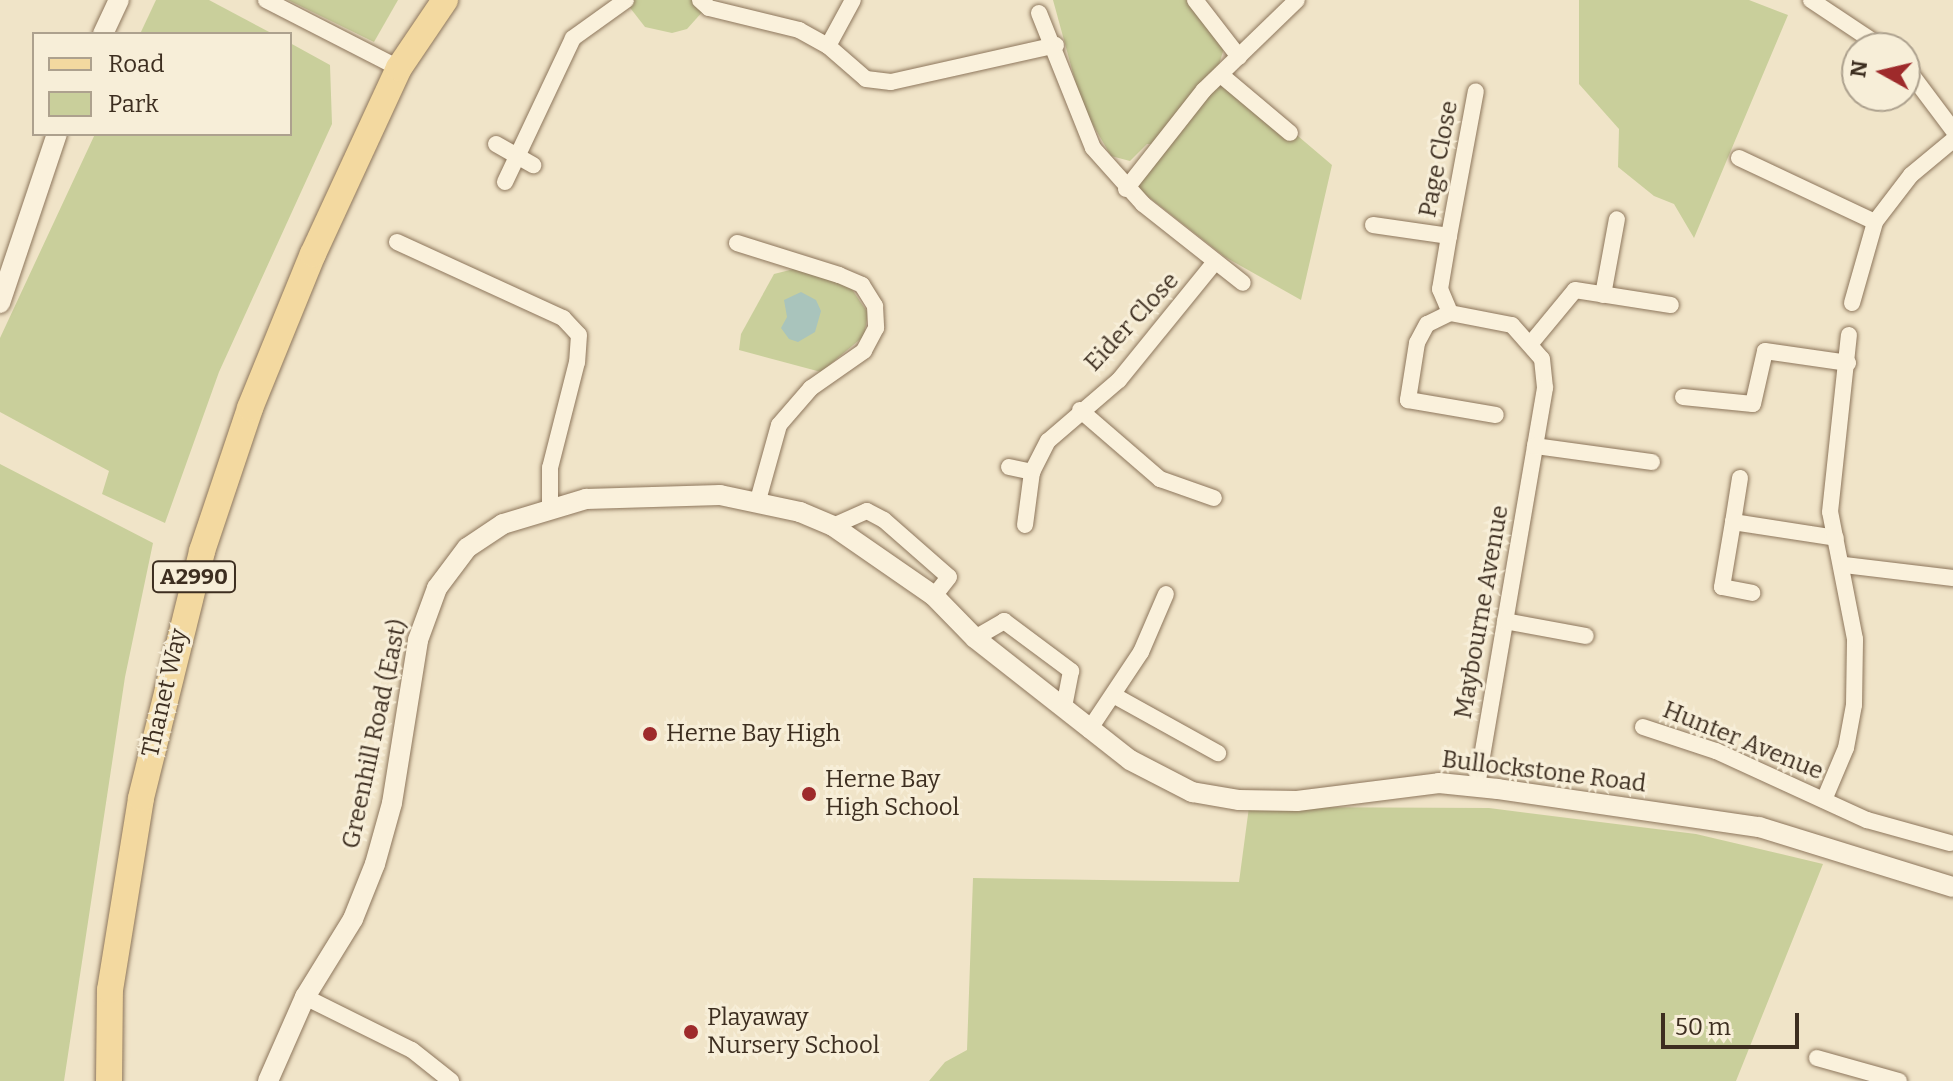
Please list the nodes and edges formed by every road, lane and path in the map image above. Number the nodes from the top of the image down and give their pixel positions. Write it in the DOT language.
graph roads {
  1 [pos="119,0"];
  2 [pos="266,0"];
  3 [pos="447,0"];
  4 [pos="626,0"];
  5 [pos="700,0"];
  6 [pos="853,0"];
  7 [pos="1195,0"];
  8 [pos="1297,0"];
  9 [pos="1811,0"];
  10 [pos="1039,13"];
  11 [pos="104,32"];
  12 [pos="1859,32"];
  13 [pos="1056,45"];
  14 [pos="828,46"];
  15 [pos="1239,57"];
  16 [pos="399,68"];
  17 [pos="1221,75"];
  18 [pos="1921,87"];
  19 [pos="1476,91"];
  20 [pos="1953,130"];
  21 [pos="1290,133"];
  22 [pos="56,136"];
  23 [pos="1953,140"];
  24 [pos="496,144"];
  25 [pos="516,155"];
  26 [pos="1739,158"];
  27 [pos="358,159"];
  28 [pos="533,165"];
  29 [pos="505,182"];
  30 [pos="1126,189"];
  31 [pos="1617,219"];
  32 [pos="1875,222"];
  33 [pos="1373,225"];
  34 [pos="1449,236"];
  35 [pos="397,242"];
  36 [pos="737,243"];
  37 [pos="1214,263"];
  38 [pos="1243,283"];
  39 [pos="1603,295"];
  40 [pos="0,303"];
  41 [pos="1852,303"];
  42 [pos="1671,305"];
  43 [pos="1450,313"];
  44 [pos="1849,335"];
  45 [pos="1532,342"];
  46 [pos="1848,363"];
  47 [pos="1683,397"];
  48 [pos="1080,410"];
  49 [pos="1496,415"];
  50 [pos="1535,446"];
  51 [pos="1652,462"];
  52 [pos="1009,467"];
  53 [pos="1032,472"];
  54 [pos="1740,478"];
  55 [pos="1214,498"];
  56 [pos="758,500"];
  57 [pos="550,506"];
  58 [pos="1733,522"];
  59 [pos="1025,525"];
  60 [pos="833,526"];
  61 [pos="1836,538"];
  62 [pos="1844,565"];
  63 [pos="448,570"];
  64 [pos="1953,578"];
  65 [pos="1752,593"];
  66 [pos="1166,594"];
  67 [pos="934,596"];
  68 [pos="1505,621"];
  69 [pos="1586,636"];
  70 [pos="975,638"];
  71 [pos="1115,696"];
  72 [pos="1064,708"];
  73 [pos="1643,727"];
  74 [pos="1089,730"];
  75 [pos="1218,753"];
  76 [pos="1477,786"];
  77 [pos="1824,800"];
  78 [pos="1950,843"];
  79 [pos="1953,887"];
  80 [pos="305,997"];
  81 [pos="108,1018"];
  82 [pos="1817,1058"];
  83 [pos="91,1081"];
  84 [pos="109,1081"];
  85 [pos="268,1081"];
  86 [pos="451,1081"];
  87 [pos="1899,1081"];
  1 -- 11 [label="street"];
  2 -- 16 [label="street"];
  3 -- 16 [label="main road, Thanet Way / A2990"];
  3 -- 27 [label="main road, Thanet Way / A2990"];
  4 -- 25 [label="street"];
  5 -- 14 [label="street"];
  6 -- 14 [label="street"];
  7 -- 15 [label="street"];
  8 -- 15 [label="street"];
  9 -- 12 [label="street"];
  10 -- 13 [label="street"];
  13 -- 14 [label="street"];
  13 -- 30 [label="street"];
  15 -- 17 [label="street"];
  16 -- 27 [label="main road, Thanet Way / A2990"];
  17 -- 21 [label="street"];
  17 -- 30 [label="street"];
  18 -- 20 [label="street"];
  19 -- 34 [label="street, Page Close"];
  22 -- 40 [label="street"];
  23 -- 32 [label="street"];
  24 -- 25 [label="street"];
  25 -- 28 [label="street"];
  25 -- 29 [label="street"];
  26 -- 32 [label="street"];
  27 -- 81 [label="main road, Thanet Way / A2990"];
  30 -- 37 [label="street"];
  31 -- 39 [label="street"];
  32 -- 41 [label="street"];
  33 -- 34 [label="street"];
  34 -- 43 [label="street"];
  35 -- 57 [label="street"];
  36 -- 56 [label="street"];
  37 -- 38 [label="street"];
  37 -- 48 [label="street, Eider Close"];
  39 -- 42 [label="street"];
  39 -- 45 [label="street"];
  43 -- 45 [label="street"];
  43 -- 49 [label="street"];
  44 -- 46 [label="street, Hunter Avenue"];
  45 -- 50 [label="street, Maybourne Avenue"];
  46 -- 47 [label="street"];
  46 -- 61 [label="street, Hunter Avenue"];
  48 -- 53 [label="street, Eider Close"];
  48 -- 55 [label="street"];
  50 -- 51 [label="street"];
  50 -- 68 [label="street, Maybourne Avenue"];
  52 -- 53 [label="street"];
  53 -- 59 [label="street, Eider Close"];
  54 -- 58 [label="street"];
  56 -- 57 [label="street, Bullockstone Road"];
  56 -- 60 [label="street, Bullockstone Road"];
  57 -- 63 [label="street, Bullockstone Road"];
  58 -- 61 [label="street"];
  58 -- 65 [label="street"];
  60 -- 67 [label="street, Bullockstone Road"];
  60 -- 67 [label="street"];
  61 -- 62 [label="street, Hunter Avenue"];
  62 -- 64 [label="street"];
  62 -- 77 [label="street, Hunter Avenue"];
  63 -- 80 [label="street, Greenhill Road (East)"];
  66 -- 71 [label="street"];
  67 -- 70 [label="street, Bullockstone Road"];
  68 -- 69 [label="street"];
  68 -- 76 [label="street, Maybourne Avenue"];
  70 -- 72 [label="street, Bullockstone Road"];
  70 -- 72 [label="street"];
  71 -- 74 [label="street"];
  71 -- 75 [label="street"];
  72 -- 74 [label="street, Bullockstone Road"];
  73 -- 77 [label="street, Hunter Avenue"];
  74 -- 76 [label="street, Bullockstone Road"];
  76 -- 79 [label="street, Bullockstone Road"];
  77 -- 78 [label="street, Hunter Avenue"];
  80 -- 85 [label="street, Greenhill Road (East)"];
  80 -- 86 [label="street"];
  81 -- 83 [label="main road, Thanet Way / A2990"];
  81 -- 84 [label="main road, Thanet Way / A2990"];
  82 -- 87 [label="street"];
}
